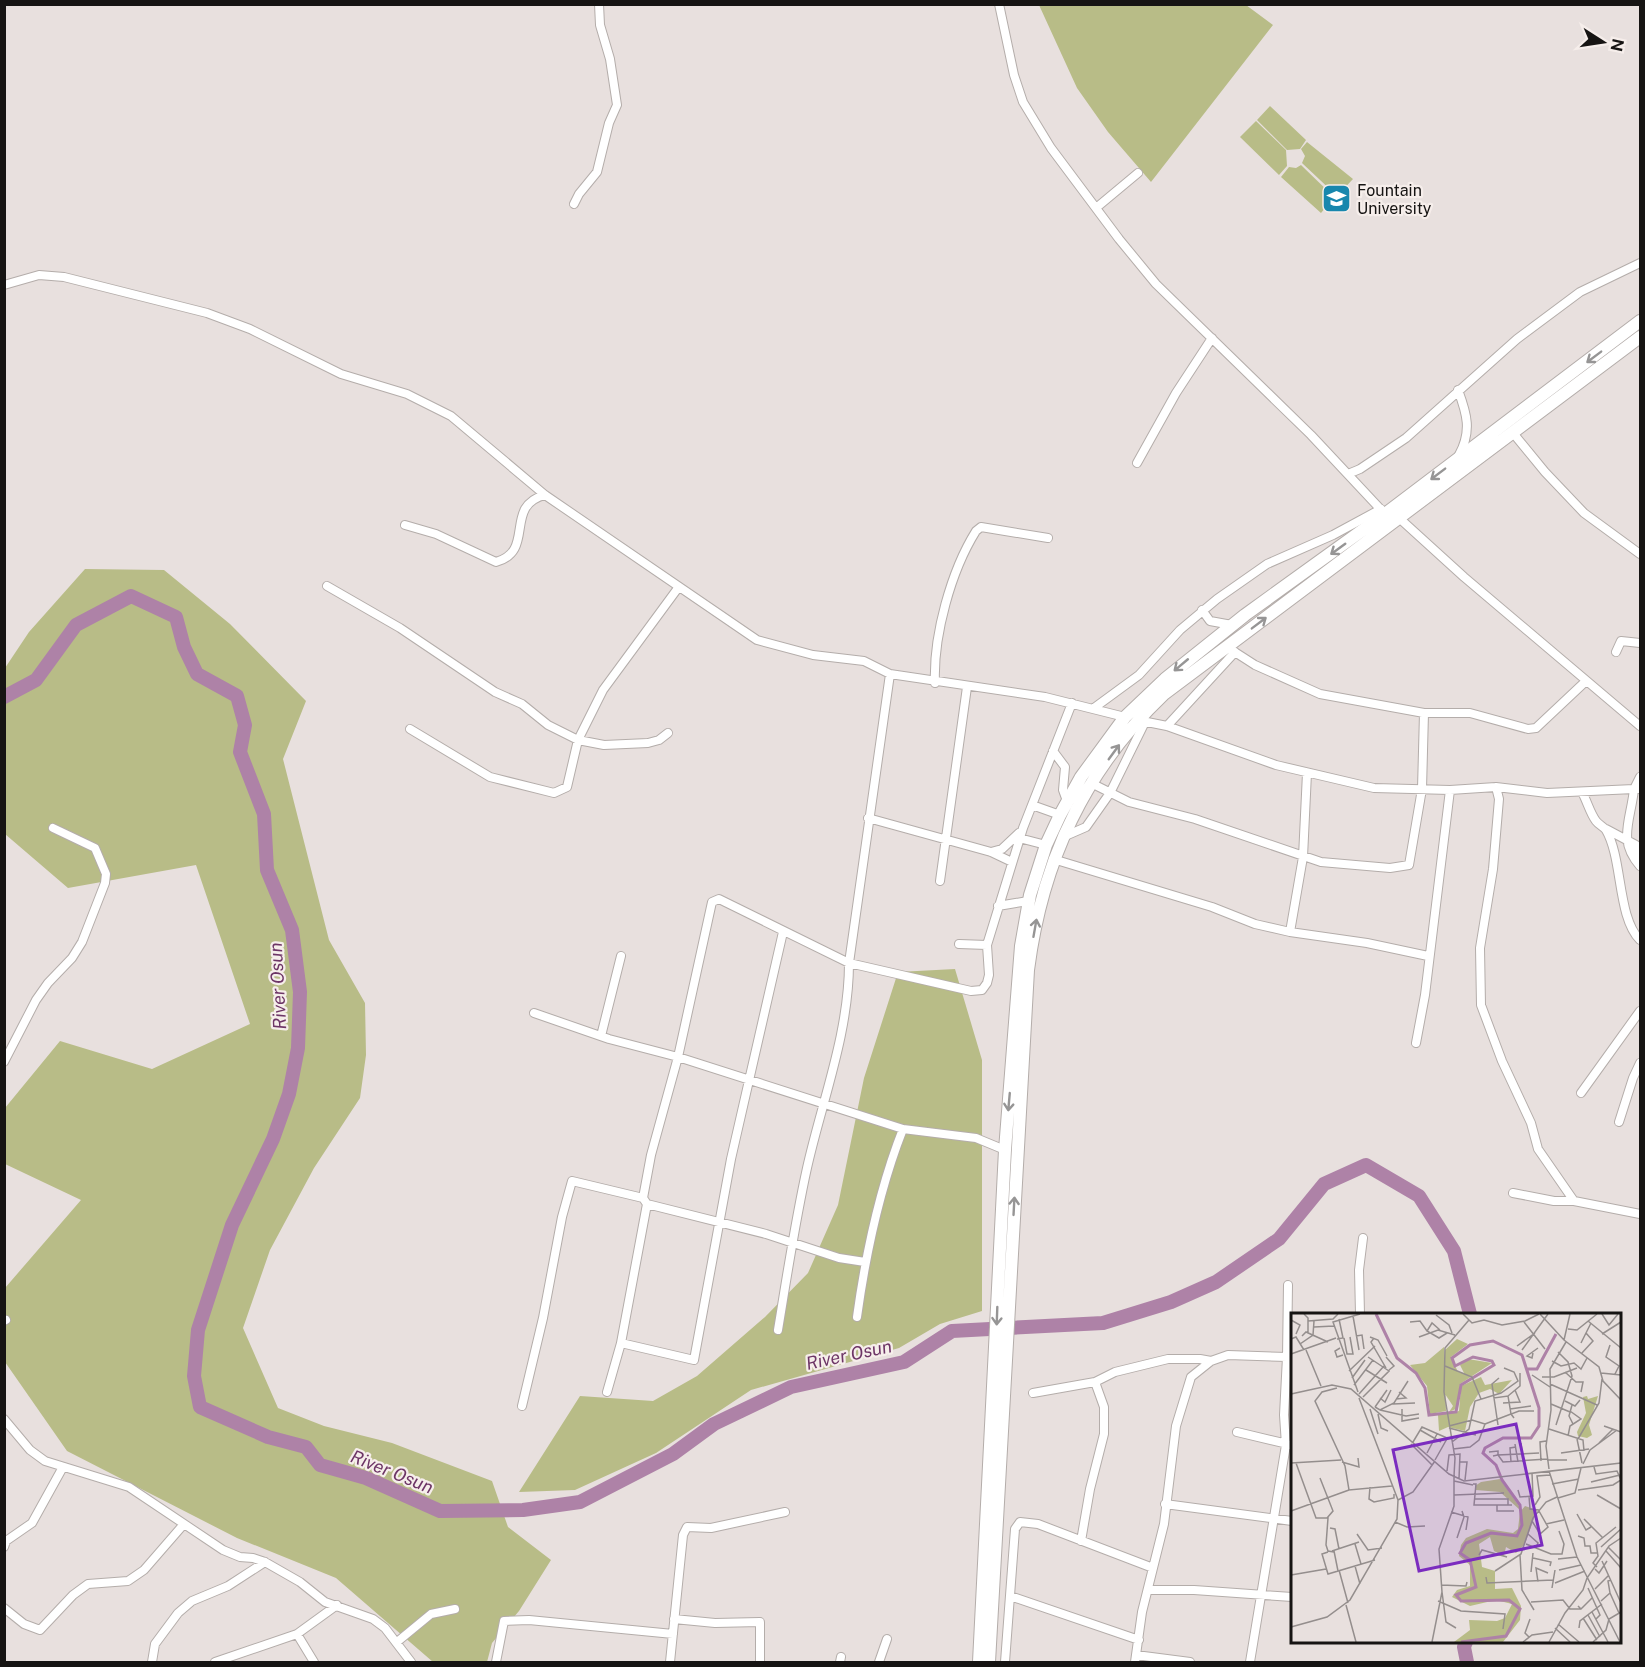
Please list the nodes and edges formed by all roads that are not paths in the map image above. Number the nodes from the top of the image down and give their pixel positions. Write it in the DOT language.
graph roads {
  1 [pos="599,4"];
  2 [pos="999,4"];
  3 [pos="1138,173"];
  4 [pos="574,204"];
  5 [pos="1096,208"];
  6 [pos="1641,263"];
  7 [pos="4,285"];
  8 [pos="1641,321"];
  9 [pos="1641,337"];
  10 [pos="1212,338"];
  11 [pos="1458,390"];
  12 [pos="1513,433"];
  13 [pos="1457,459"];
  14 [pos="1137,463"];
  15 [pos="1348,474"];
  16 [pos="545,495"];
  17 [pos="1383,512"];
  18 [pos="1398,517"];
  19 [pos="405,525"];
  20 [pos="1048,538"];
  21 [pos="1641,554"];
  22 [pos="327,586"];
  23 [pos="678,588"];
  24 [pos="1202,610"];
  25 [pos="1232,625"];
  26 [pos="1641,643"];
  27 [pos="1231,649"];
  28 [pos="1616,652"];
  29 [pos="890,674"];
  30 [pos="1586,681"];
  31 [pos="935,683"];
  32 [pos="967,687"];
  33 [pos="1072,703"];
  34 [pos="1094,708"];
  35 [pos="1424,713"];
  36 [pos="1136,720"];
  37 [pos="1167,726"];
  38 [pos="1641,726"];
  39 [pos="410,729"];
  40 [pos="668,733"];
  41 [pos="578,740"];
  42 [pos="1053,751"];
  43 [pos="1065,768"];
  44 [pos="1306,773"];
  45 [pos="1641,777"];
  46 [pos="1086,780"];
  47 [pos="1496,787"];
  48 [pos="1422,789"];
  49 [pos="1637,789"];
  50 [pos="1450,790"];
  51 [pos="1582,792"];
  52 [pos="1110,793"];
  53 [pos="1067,801"];
  54 [pos="1032,805"];
  55 [pos="1059,815"];
  56 [pos="868,818"];
  57 [pos="53,828"];
  58 [pos="1023,828"];
  59 [pos="1606,829"];
  60 [pos="1019,838"];
  61 [pos="1061,838"];
  62 [pos="945,839"];
  63 [pos="1625,839"];
  64 [pos="1046,844"];
  65 [pos="1640,848"];
  66 [pos="991,852"];
  67 [pos="1303,857"];
  68 [pos="1053,859"];
  69 [pos="1012,862"];
  70 [pos="1641,866"];
  71 [pos="940,881"];
  72 [pos="1028,901"];
  73 [pos="998,906"];
  74 [pos="783,932"];
  75 [pos="1290,932"];
  76 [pos="1640,940"];
  77 [pos="959,944"];
  78 [pos="987,945"];
  79 [pos="621,956"];
  80 [pos="1428,956"];
  81 [pos="849,963"];
  82 [pos="1641,1011"];
  83 [pos="534,1013"];
  84 [pos="602,1036"];
  85 [pos="1416,1043"];
  86 [pos="678,1057"];
  87 [pos="4,1062"];
  88 [pos="1640,1066"];
  89 [pos="750,1079"];
  90 [pos="1581,1093"];
  91 [pos="824,1104"];
  92 [pos="1619,1122"];
  93 [pos="903,1129"];
  94 [pos="1005,1150"];
  95 [pos="1513,1193"];
  96 [pos="645,1201"];
  97 [pos="1574,1201"];
  98 [pos="1641,1214"];
  99 [pos="720,1222"];
  100 [pos="1363,1238"];
  101 [pos="791,1243"];
  102 [pos="865,1262"];
  103 [pos="1005,1264"];
  104 [pos="1288,1285"];
  105 [pos="1360,1313"];
  106 [pos="857,1317"];
  107 [pos="778,1330"];
  108 [pos="621,1343"];
  109 [pos="1290,1356"];
  110 [pos="1211,1362"];
  111 [pos="1001,1368"];
  112 [pos="1095,1382"];
  113 [pos="607,1392"];
  114 [pos="1033,1393"];
  115 [pos="522,1406"];
  116 [pos="4,1419"];
  117 [pos="1237,1432"];
  118 [pos="1289,1445"];
  119 [pos="63,1467"];
  120 [pos="1165,1504"];
  121 [pos="785,1512"];
  122 [pos="1274,1520"];
  123 [pos="1291,1521"];
  124 [pos="184,1524"];
  125 [pos="1081,1541"];
  126 [pos="4,1547"];
  127 [pos="265,1562"];
  128 [pos="1153,1568"];
  129 [pos="1149,1590"];
  130 [pos="1010,1596"];
  131 [pos="1262,1596"];
  132 [pos="1291,1597"];
  133 [pos="338,1605"];
  134 [pos="4,1608"];
  135 [pos="455,1609"];
  136 [pos="674,1618"];
  137 [pos="297,1634"];
  138 [pos="673,1634"];
  139 [pos="887,1639"];
  140 [pos="1139,1640"];
  141 [pos="397,1642"];
  142 [pos="1136,1659"];
  143 [pos="152,1662"];
  144 [pos="221,1662"];
  145 [pos="314,1662"];
  146 [pos="411,1662"];
  147 [pos="496,1662"];
  148 [pos="670,1662"];
  149 [pos="760,1662"];
  150 [pos="879,1662"];
  151 [pos="979,1662"];
  152 [pos="989,1662"];
  153 [pos="1005,1662"];
  154 [pos="1190,1662"];
  155 [pos="1250,1662"];
  1 -- 4 [label="street"];
  2 -- 5 [label="street"];
  3 -- 5 [label="street"];
  5 -- 10 [label="street"];
  6 -- 11 [label="street"];
  7 -- 16 [label="street"];
  8 -- 13 [label="highway, one-way"];
  9 -- 12 [label="highway"];
  10 -- 14 [label="street"];
  10 -- 15 [label="street"];
  11 -- 13 [label="street"];
  11 -- 15 [label="street"];
  12 -- 18 [label="highway"];
  12 -- 21 [label="street"];
  13 -- 17 [label="highway, one-way"];
  15 -- 17 [label="street"];
  16 -- 19 [label="street"];
  16 -- 23 [label="street"];
  17 -- 24 [label="street"];
  17 -- 25 [label="highway, one-way"];
  27 -- 18 [label="highway, one-way"];
  18 -- 30 [label="street"];
  20 -- 31 [label="street"];
  22 -- 41 [label="street"];
  23 -- 29 [label="street"];
  23 -- 41 [label="street"];
  24 -- 25 [label="street"];
  24 -- 34 [label="street"];
  25 -- 36 [label="highway, one-way"];
  26 -- 28 [label="street"];
  27 -- 35 [label="street"];
  27 -- 36 [label="highway"];
  27 -- 37 [label="street"];
  29 -- 31 [label="street"];
  29 -- 56 [label="street"];
  30 -- 35 [label="street"];
  30 -- 38 [label="street"];
  31 -- 32 [label="street"];
  32 -- 33 [label="street"];
  32 -- 62 [label="street"];
  33 -- 34 [label="street"];
  33 -- 42 [label="street"];
  34 -- 36 [label="street"];
  35 -- 48 [label="street"];
  36 -- 37 [label="street"];
  36 -- 46 [label="highway"];
  36 -- 52 [label="street"];
  37 -- 44 [label="street"];
  39 -- 41 [label="street"];
  40 -- 41 [label="street"];
  42 -- 43 [label="street"];
  42 -- 54 [label="street"];
  43 -- 46 [label="street"];
  43 -- 53 [label="street"];
  44 -- 48 [label="street"];
  44 -- 67 [label="street"];
  45 -- 49 [label="street"];
  46 -- 52 [label="street"];
  46 -- 53 [label="highway"];
  46 -- 61 [label="highway"];
  47 -- 50 [label="street"];
  47 -- 51 [label="street"];
  47 -- 97 [label="street"];
  48 -- 50 [label="street"];
  48 -- 67 [label="street"];
  49 -- 51 [label="street"];
  49 -- 63 [label="street"];
  50 -- 80 [label="street"];
  51 -- 59 [label="street"];
  52 -- 61 [label="street"];
  52 -- 67 [label="street"];
  53 -- 55 [label="highway"];
  54 -- 55 [label="street"];
  54 -- 58 [label="street"];
  55 -- 64 [label="highway"];
  56 -- 62 [label="street"];
  56 -- 81 [label="street"];
  57 -- 87 [label="street"];
  58 -- 60 [label="street"];
  58 -- 66 [label="street"];
  59 -- 63 [label="street"];
  59 -- 76 [label="street"];
  60 -- 64 [label="street"];
  60 -- 69 [label="street"];
  61 -- 68 [label="highway"];
  62 -- 66 [label="street"];
  62 -- 71 [label="street"];
  63 -- 65 [label="street"];
  63 -- 70 [label="street"];
  64 -- 72 [label="highway"];
  66 -- 69 [label="street"];
  67 -- 75 [label="street"];
  68 -- 75 [label="street"];
  103 -- 68 [label="highway, one-way"];
  69 -- 73 [label="street"];
  72 -- 73 [label="street"];
  72 -- 94 [label="highway, one-way"];
  73 -- 78 [label="street"];
  74 -- 81 [label="street"];
  74 -- 86 [label="street"];
  74 -- 89 [label="street"];
  75 -- 80 [label="street"];
  77 -- 78 [label="street"];
  78 -- 81 [label="street"];
  79 -- 84 [label="street"];
  80 -- 85 [label="street"];
  81 -- 91 [label="street"];
  82 -- 90 [label="street"];
  83 -- 84 [label="street"];
  84 -- 86 [label="street"];
  86 -- 89 [label="street"];
  86 -- 96 [label="street"];
  88 -- 92 [label="street"];
  89 -- 91 [label="street"];
  89 -- 99 [label="street"];
  91 -- 93 [label="street"];
  91 -- 101 [label="street"];
  93 -- 94 [label="street"];
  93 -- 102 [label="street"];
  94 -- 103 [label="highway"];
  95 -- 97 [label="street"];
  96 -- 99 [label="street"];
  96 -- 108 [label="street"];
  96 -- 115 [label="street"];
  97 -- 98 [label="street"];
  99 -- 101 [label="street"];
  99 -- 108 [label="street"];
  100 -- 105 [label="street"];
  101 -- 102 [label="street"];
  101 -- 107 [label="street"];
  102 -- 106 [label="street"];
  103 -- 111 [label="highway"];
  104 -- 109 [label="street"];
  108 -- 113 [label="street"];
  109 -- 110 [label="street"];
  109 -- 118 [label="street"];
  110 -- 112 [label="street"];
  110 -- 120 [label="street"];
  111 -- 151 [label="highway"];
  111 -- 152 [label="highway"];
  112 -- 114 [label="street"];
  112 -- 125 [label="street"];
  116 -- 119 [label="street"];
  117 -- 118 [label="street"];
  118 -- 122 [label="street"];
  119 -- 124 [label="street"];
  119 -- 126 [label="street"];
  120 -- 122 [label="street"];
  120 -- 128 [label="street"];
  121 -- 136 [label="street"];
  122 -- 123 [label="street"];
  122 -- 131 [label="street"];
  124 -- 127 [label="street"];
  124 -- 134 [label="street"];
  125 -- 128 [label="street"];
  125 -- 130 [label="street"];
  127 -- 133 [label="street"];
  127 -- 143 [label="street"];
  128 -- 129 [label="street"];
  129 -- 131 [label="street"];
  129 -- 140 [label="street"];
  130 -- 140 [label="street"];
  130 -- 153 [label="street"];
  131 -- 132 [label="street"];
  131 -- 155 [label="street"];
  133 -- 137 [label="street"];
  133 -- 141 [label="street"];
  135 -- 141 [label="street"];
  136 -- 138 [label="street"];
  136 -- 149 [label="street"];
  137 -- 144 [label="street"];
  137 -- 145 [label="street"];
  138 -- 147 [label="street"];
  138 -- 148 [label="street"];
  139 -- 150 [label="street"];
  140 -- 142 [label="street"];
  141 -- 146 [label="street"];
  142 -- 154 [label="street"];
}
